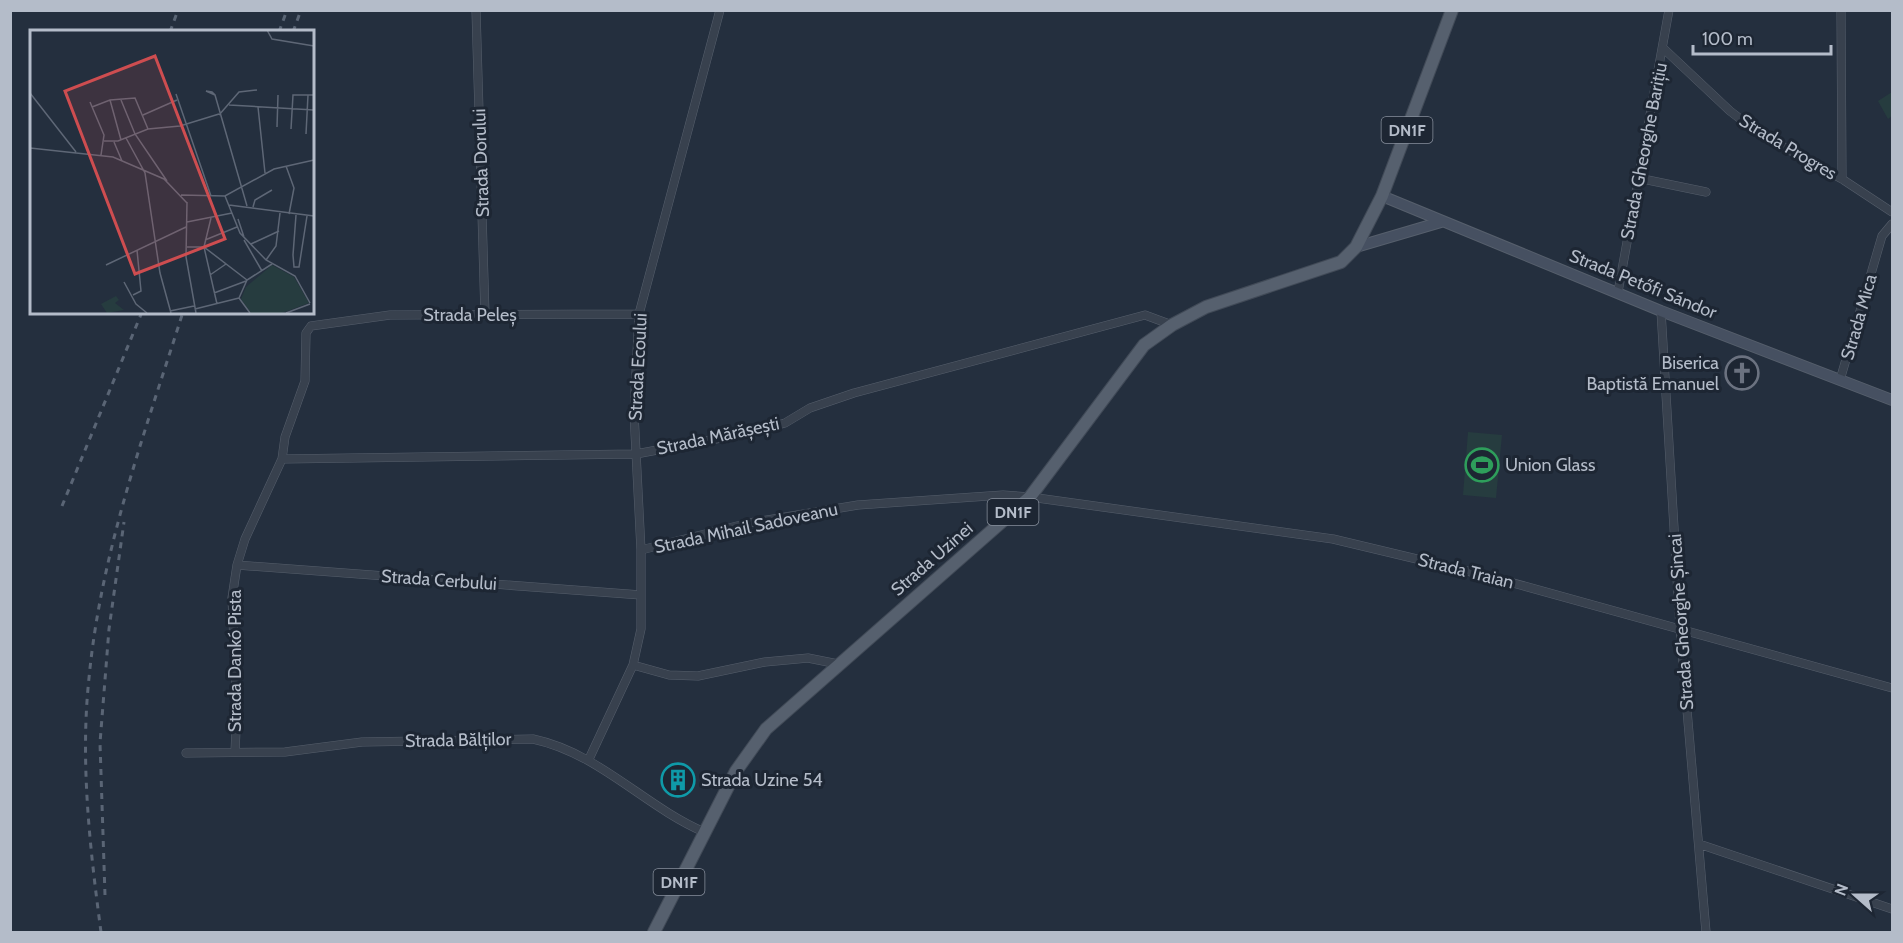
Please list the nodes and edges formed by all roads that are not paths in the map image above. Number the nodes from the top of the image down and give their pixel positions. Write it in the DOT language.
graph roads {
  1 [pos="476,10"];
  2 [pos="720,10"];
  3 [pos="1452,10"];
  4 [pos="1670,10"];
  5 [pos="1841,10"];
  6 [pos="1664,49"];
  7 [pos="1638,178"];
  8 [pos="1842,180"];
  9 [pos="1706,192"];
  10 [pos="1382,196"];
  11 [pos="1893,212"];
  12 [pos="1441,222"];
  13 [pos="1893,224"];
  14 [pos="1356,248"];
  15 [pos="1618,291"];
  16 [pos="1662,311"];
  17 [pos="639,314"];
  18 [pos="485,315"];
  19 [pos="1172,325"];
  20 [pos="306,333"];
  21 [pos="1840,380"];
  22 [pos="1893,400"];
  23 [pos="636,454"];
  24 [pos="282,459"];
  25 [pos="1030,497"];
  26 [pos="641,550"];
  27 [pos="237,565"];
  28 [pos="641,595"];
  29 [pos="1680,628"];
  30 [pos="633,664"];
  31 [pos="838,664"];
  32 [pos="1893,688"];
  33 [pos="235,752"];
  34 [pos="186,753"];
  35 [pos="589,759"];
  36 [pos="704,832"];
  37 [pos="1699,844"];
  38 [pos="1893,909"];
  39 [pos="654,933"];
  40 [pos="1706,933"];
  1 -- 18 [label="street, Strada Dorului"];
  2 -- 17 [label="street, Strada Ecoului"];
  3 -- 10 [label="main road, DN1F"];
  4 -- 6 [label="street, Strada Gheorghe Barițiu"];
  5 -- 8 [label="street"];
  6 -- 7 [label="street, Strada Gheorghe Barițiu"];
  6 -- 8 [label="street, Strada Progres"];
  7 -- 9 [label="street"];
  7 -- 15 [label="street, Strada Gheorghe Barițiu"];
  8 -- 11 [label="street, Strada Progres"];
  10 -- 12 [label="main road, Strada Petőfi Sándor"];
  10 -- 14 [label="main road, DN1F"];
  12 -- 14 [label="main road"];
  12 -- 15 [label="main road, Strada Petőfi Sándor"];
  13 -- 21 [label="street, Strada Mica"];
  14 -- 19 [label="main road, Strada Uzinei / DN1F"];
  15 -- 16 [label="main road, Strada Petőfi Sándor"];
  16 -- 21 [label="main road, Strada Petőfi Sándor"];
  16 -- 29 [label="street, Strada Gheorghe Șincai"];
  17 -- 18 [label="street, Strada Peleș"];
  17 -- 23 [label="street, Strada Ecoului"];
  18 -- 20 [label="street, Strada Peleș"];
  19 -- 23 [label="street, Strada Mărășești"];
  19 -- 25 [label="main road, Strada Uzinei / DN1F"];
  20 -- 24 [label="street, Strada Dankó Pista"];
  21 -- 22 [label="main road, Strada Petőfi Sándor"];
  23 -- 24 [label="street, Strada Mărășești"];
  23 -- 26 [label="street, Strada Ecoului"];
  24 -- 27 [label="street, Strada Dankó Pista"];
  25 -- 26 [label="street, Strada Mihail Sadoveanu"];
  25 -- 29 [label="street, Strada Traian"];
  25 -- 31 [label="main road, Strada Uzinei / DN1F"];
  26 -- 28 [label="street, Strada Ecoului"];
  27 -- 28 [label="street, Strada Cerbului"];
  27 -- 33 [label="street, Strada Dankó Pista"];
  28 -- 30 [label="street, Strada Ecoului"];
  29 -- 32 [label="street, Strada Traian"];
  29 -- 37 [label="street, Strada Gheorghe Șincai"];
  30 -- 31 [label="street"];
  30 -- 35 [label="street, Strada Ecoului"];
  31 -- 36 [label="main road, Strada Uzinei / DN1F"];
  33 -- 34 [label="street, Strada Bălților"];
  33 -- 35 [label="street, Strada Bălților"];
  35 -- 36 [label="street, Strada Bălților"];
  36 -- 39 [label="main road, Strada Uzinei / DN1F"];
  37 -- 38 [label="street"];
  37 -- 40 [label="street, Strada Gheorghe Șincai"];
}
